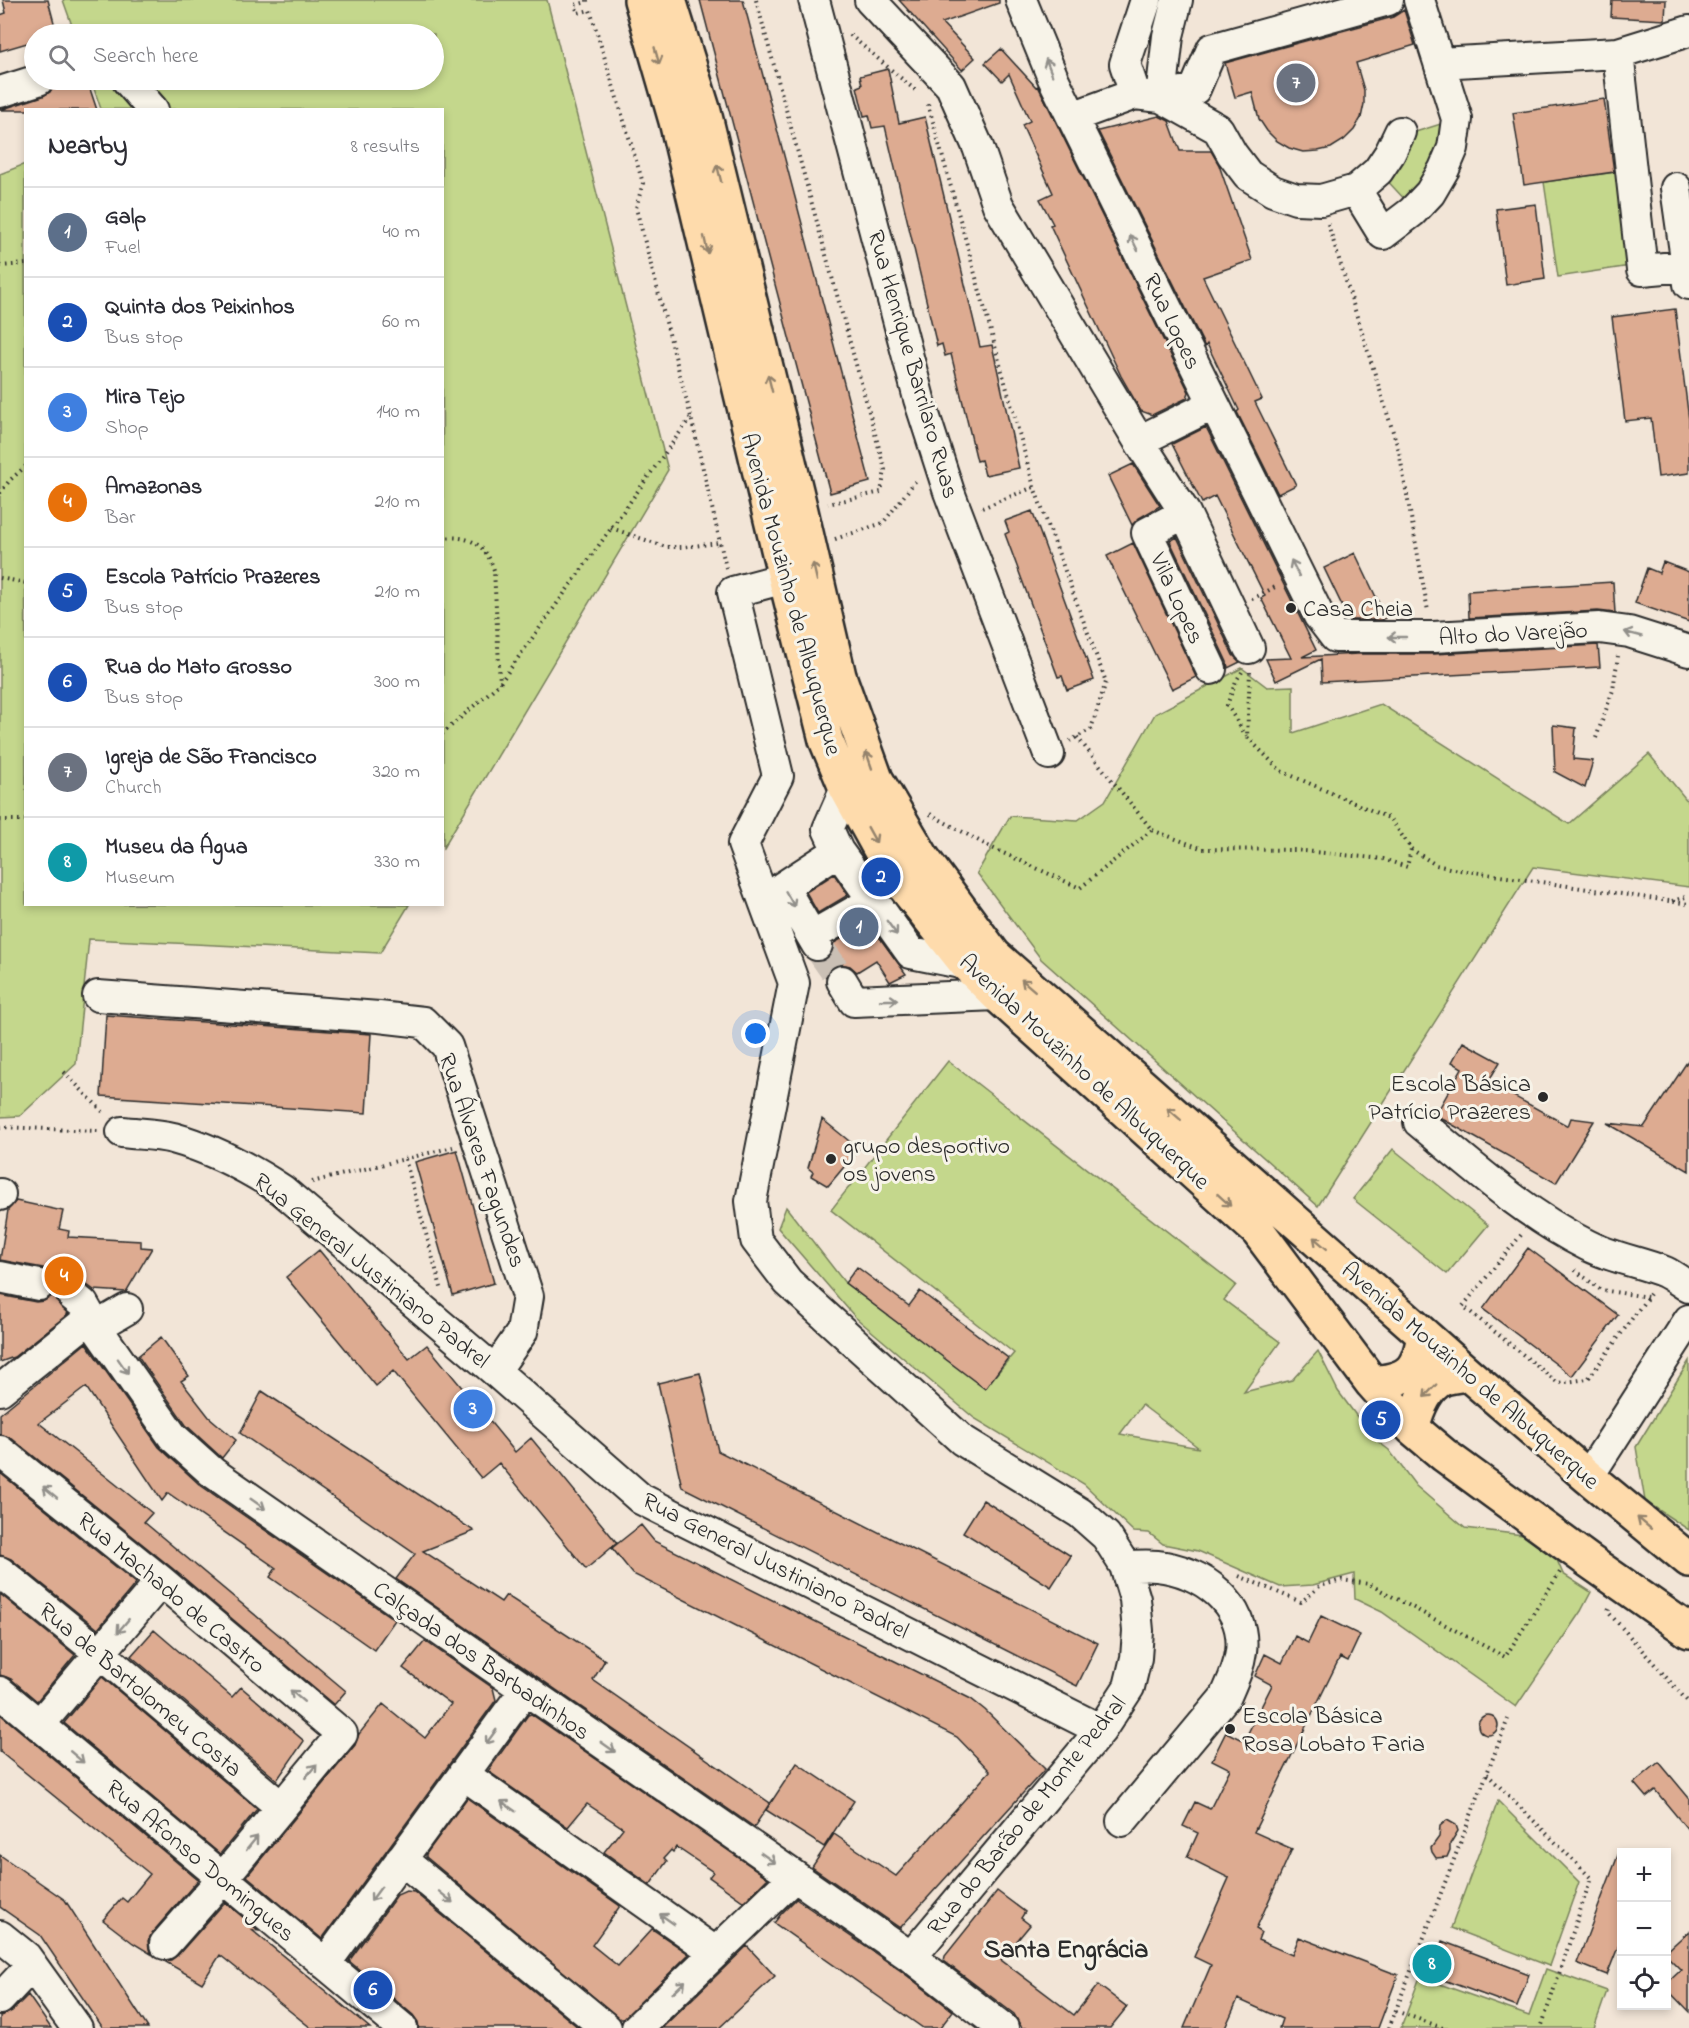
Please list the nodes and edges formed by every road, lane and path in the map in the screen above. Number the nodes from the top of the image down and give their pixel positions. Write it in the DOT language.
graph roads {
  1 [pos="641,0"];
  2 [pos="669,0"];
  3 [pos="756,0"];
  4 [pos="814,0"];
  5 [pos="870,0"];
  6 [pos="1021,0"];
  7 [pos="1146,0"];
  8 [pos="1177,0"];
  9 [pos="1388,0"];
  10 [pos="1419,0"];
  11 [pos="587,1"];
  12 [pos="1689,31"];
  13 [pos="849,34"];
  14 [pos="1618,52"];
  15 [pos="1439,63"];
  16 [pos="24,84"];
  17 [pos="136,90"];
  18 [pos="0,92"];
  19 [pos="918,92"];
  20 [pos="1148,95"];
  21 [pos="927,99"];
  22 [pos="151,108"];
  23 [pos="1072,117"];
  24 [pos="1400,132"];
  25 [pos="1676,188"];
  26 [pos="1356,190"];
  27 [pos="1321,200"];
  28 [pos="24,264"];
  29 [pos="0,266"];
  30 [pos="1688,275"];
  31 [pos="1214,404"];
  32 [pos="691,417"];
  33 [pos="1139,441"];
  34 [pos="937,452"];
  35 [pos="24,468"];
  36 [pos="1034,487"];
  37 [pos="0,493"];
  38 [pos="801,511"];
  39 [pos="1185,513"];
  40 [pos="959,515"];
  41 [pos="611,528"];
  42 [pos="444,538"];
  43 [pos="719,543"];
  44 [pos="809,547"];
  45 [pos="0,578"];
  46 [pos="785,578"];
  47 [pos="24,584"];
  48 [pos="1280,585"];
  49 [pos="733,592"];
  50 [pos="1230,609"];
  51 [pos="1335,637"];
  52 [pos="1433,637"];
  53 [pos="1689,651"];
  54 [pos="1618,652"];
  55 [pos="1249,654"];
  56 [pos="1211,669"];
  57 [pos="500,683"];
  58 [pos="444,732"];
  59 [pos="1077,737"];
  60 [pos="1247,737"];
  61 [pos="1596,738"];
  62 [pos="1049,754"];
  63 [pos="846,788"];
  64 [pos="0,820"];
  65 [pos="24,820"];
  66 [pos="904,827"];
  67 [pos="1152,830"];
  68 [pos="1411,849"];
  69 [pos="838,851"];
  70 [pos="1689,896"];
  71 [pos="873,901"];
  72 [pos="1669,901"];
  73 [pos="1689,904"];
  74 [pos="966,964"];
  75 [pos="842,981"];
  76 [pos="997,995"];
  77 [pos="98,996"];
  78 [pos="64,1072"];
  79 [pos="1419,1122"];
  80 [pos="0,1128"];
  81 [pos="122,1132"];
  82 [pos="479,1141"];
  83 [pos="405,1159"];
  84 [pos="282,1190"];
  85 [pos="1523,1232"];
  86 [pos="1567,1264"];
  87 [pos="0,1277"];
  88 [pos="1677,1280"];
  89 [pos="39,1285"];
  90 [pos="443,1292"];
  91 [pos="1648,1297"];
  92 [pos="127,1309"];
  93 [pos="86,1313"];
  94 [pos="1689,1320"];
  95 [pos="1424,1335"];
  96 [pos="495,1371"];
  97 [pos="1468,1374"];
  98 [pos="6,1379"];
  99 [pos="1372,1383"];
  100 [pos="1412,1428"];
  101 [pos="0,1451"];
  102 [pos="1588,1478"];
  103 [pos="1689,1560"];
  104 [pos="1125,1566"];
  105 [pos="1560,1571"];
  106 [pos="0,1572"];
  107 [pos="1230,1572"];
  108 [pos="161,1581"];
  109 [pos="1610,1604"];
  110 [pos="1689,1631"];
  111 [pos="100,1653"];
  112 [pos="525,1690"];
  113 [pos="0,1692"];
  114 [pos="1689,1703"];
  115 [pos="1508,1719"];
  116 [pos="39,1725"];
  117 [pos="1101,1730"];
  118 [pos="463,1774"];
  119 [pos="1487,1774"];
  120 [pos="281,1807"];
  121 [pos="1122,1821"];
  122 [pos="401,1859"];
  123 [pos="794,1877"];
  124 [pos="222,1879"];
  125 [pos="0,1936"];
  126 [pos="165,1944"];
  127 [pos="715,1953"];
  128 [pos="911,1958"];
  129 [pos="325,1964"];
  130 [pos="32,1965"];
  131 [pos="0,1999"];
  132 [pos="1396,2011"];
  133 [pos="77,2028"];
  134 [pos="402,2028"];
  135 [pos="606,2028"];
  136 [pos="637,2028"];
  137 [pos="1003,2028"];
  138 [pos="1389,2028"];
  139 [pos="1443,2028"];
  140 [pos="1541,2028"];
  1 -- 46 [label="main road, Avenida Mouzinho de Albuquerque, one-way"];
  38 -- 2 [label="main road, Avenida Mouzinho de Albuquerque, one-way"];
  3 -- 38 [label="path"];
  4 -- 34 [label="street, Rua Henrique Barrilaro Ruas"];
  5 -- 33 [label="street, Vila Lopes"];
  23 -- 6 [label="street, Rua Lopes, one-way"];
  7 -- 20 [label="street"];
  8 -- 20 [label="street"];
  9 -- 20 [label="street"];
  10 -- 15 [label="street"];
  11 -- 32 [label="path"];
  12 -- 14 [label="street"];
  13 -- 19 [label="path"];
  14 -- 15 [label="street"];
  14 -- 30 [label="street"];
  15 -- 26 [label="street"];
  16 -- 18 [label="street"];
  17 -- 22 [label="street"];
  20 -- 23 [label="street"];
  20 -- 27 [label="street"];
  21 -- 36 [label="path"];
  31 -- 23 [label="street, Rua Lopes, one-way"];
  24 -- 26 [label="street"];
  25 -- 30 [label="street"];
  26 -- 27 [label="street"];
  27 -- 52 [label="path"];
  28 -- 29 [label="path"];
  31 -- 33 [label="street"];
  51 -- 31 [label="street, Rua Lopes, one-way"];
  32 -- 41 [label="path"];
  32 -- 43 [label="path"];
  33 -- 39 [label="street, Vila Lopes"];
  34 -- 40 [label="street, Rua Henrique Barrilaro Ruas"];
  34 -- 44 [label="path"];
  35 -- 37 [label="path"];
  36 -- 40 [label="path"];
  36 -- 59 [label="path"];
  38 -- 44 [label="main road, Avenida Mouzinho de Albuquerque"];
  39 -- 50 [label="street, Vila Lopes"];
  39 -- 56 [label="street, Vila Lopes"];
  40 -- 62 [label="street, Rua Henrique Barrilaro Ruas"];
  41 -- 43 [label="path"];
  41 -- 57 [label="path"];
  42 -- 57 [label="path"];
  43 -- 49 [label="path"];
  66 -- 44 [label="main road, Avenida Mouzinho de Albuquerque, one-way"];
  45 -- 47 [label="path"];
  46 -- 49 [label="street"];
  46 -- 63 [label="main road, Avenida Mouzinho de Albuquerque"];
  48 -- 50 [label="path"];
  49 -- 104 [label="street, Rua do Barão de Monte Pedral"];
  50 -- 55 [label="street, Vila Lopes"];
  52 -- 51 [label="street, Alto do Varejão, one-way"];
  53 -- 52 [label="street, Alto do Varejão, one-way"];
  54 -- 61 [label="path"];
  55 -- 60 [label="path"];
  55 -- 60 [label="path"];
  57 -- 58 [label="path"];
  59 -- 62 [label="path"];
  59 -- 67 [label="path"];
  60 -- 68 [label="path"];
  63 -- 69 [label="street"];
  63 -- 74 [label="main road, Avenida Mouzinho de Albuquerque, one-way"];
  64 -- 65 [label="path"];
  66 -- 67 [label="path"];
  95 -- 66 [label="main road, Avenida Mouzinho de Albuquerque, one-way"];
  67 -- 68 [label="path"];
  68 -- 72 [label="path"];
  69 -- 71 [label="street"];
  69 -- 71 [label="street, one-way"];
  70 -- 72 [label="path"];
  71 -- 74 [label="street, one-way"];
  72 -- 73 [label="path"];
  74 -- 76 [label="main road, Avenida Mouzinho de Albuquerque"];
  75 -- 76 [label="street, one-way"];
  76 -- 99 [label="main road, Avenida Mouzinho de Albuquerque, one-way"];
  77 -- 82 [label="street, Rua Álvares Fagundes"];
  78 -- 81 [label="path"];
  79 -- 88 [label="street"];
  80 -- 81 [label="path"];
  81 -- 84 [label="street, Rua General Justiniano Padrel"];
  82 -- 83 [label="path"];
  82 -- 96 [label="street, Rua Álvares Fagundes"];
  83 -- 84 [label="path"];
  83 -- 90 [label="path"];
  84 -- 96 [label="street, Rua General Justiniano Padrel"];
  85 -- 91 [label="path"];
  86 -- 91 [label="path"];
  87 -- 89 [label="street"];
  88 -- 91 [label="path"];
  92 -- 93 [label="street"];
  93 -- 98 [label="street"];
  93 -- 112 [label="street, Calçada dos Barbadinhos, one-way"];
  94 -- 102 [label="street"];
  95 -- 97 [label="main road, Avenida Mouzinho de Albuquerque"];
  95 -- 99 [label="main road"];
  96 -- 117 [label="street, Rua General Justiniano Padrel"];
  97 -- 100 [label="main road, one-way"];
  97 -- 102 [label="main road, Avenida Mouzinho de Albuquerque"];
  99 -- 100 [label="main road, Avenida Mouzinho de Albuquerque"];
  100 -- 110 [label="main road, Avenida Mouzinho de Albuquerque"];
  108 -- 101 [label="street, Rua Machado de Castro, one-way"];
  103 -- 102 [label="main road, Avenida Mouzinho de Albuquerque, one-way"];
  104 -- 117 [label="street, Rua do Barão de Monte Pedral"];
  104 -- 121 [label="street"];
  105 -- 107 [label="path"];
  106 -- 111 [label="street, Rua de Bartolomeu Costa"];
  108 -- 111 [label="street, one-way"];
  120 -- 108 [label="street, Rua Machado de Castro, one-way"];
  109 -- 114 [label="path"];
  111 -- 116 [label="street"];
  111 -- 120 [label="street, Rua de Bartolomeu Costa"];
  112 -- 118 [label="street, one-way"];
  112 -- 123 [label="street, Calçada dos Barbadinhos, one-way"];
  113 -- 116 [label="street, Rua Afonso Domingues"];
  115 -- 119 [label="path"];
  116 -- 124 [label="street, Rua Afonso Domingues, one-way"];
  117 -- 128 [label="street, Rua do Barão de Monte Pedral"];
  118 -- 122 [label="street"];
  127 -- 118 [label="street, one-way"];
  119 -- 132 [label="path"];
  119 -- 140 [label="path"];
  124 -- 120 [label="street, one-way"];
  122 -- 129 [label="street, one-way"];
  122 -- 135 [label="street, one-way"];
  123 -- 127 [label="street"];
  123 -- 128 [label="street, Calçada dos Barbadinhos"];
  124 -- 126 [label="street"];
  124 -- 129 [label="street, Rua Afonso Domingues"];
  125 -- 130 [label="street"];
  136 -- 127 [label="street, one-way"];
  128 -- 137 [label="street, Calçada dos Barbadinhos"];
  129 -- 134 [label="street, Rua Afonso Domingues"];
  130 -- 131 [label="street"];
  130 -- 133 [label="street"];
  132 -- 138 [label="path"];
  132 -- 139 [label="path"];
}
